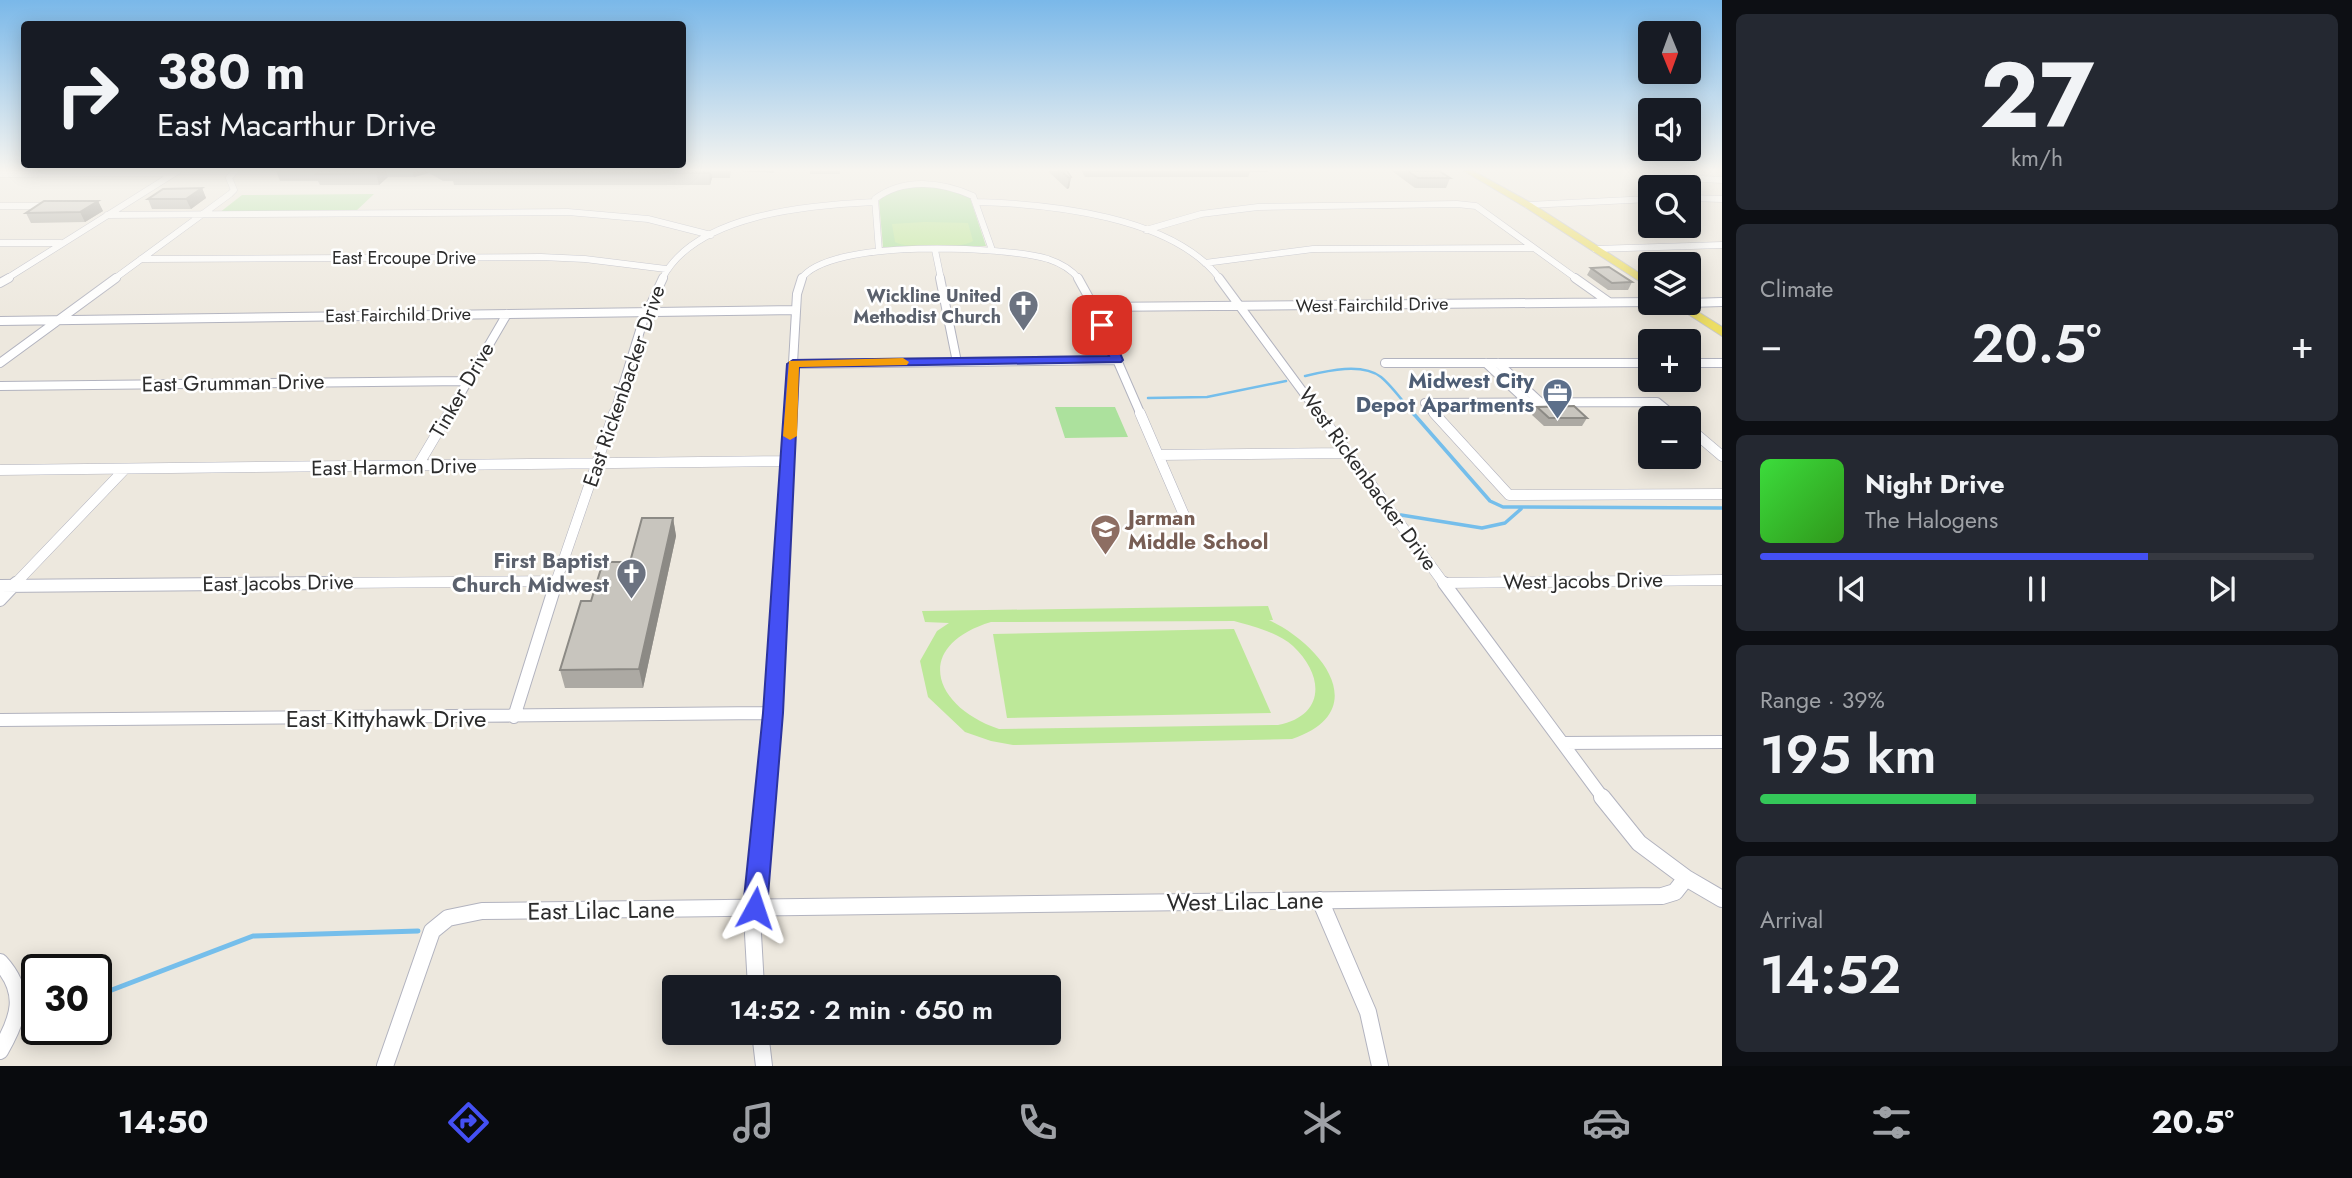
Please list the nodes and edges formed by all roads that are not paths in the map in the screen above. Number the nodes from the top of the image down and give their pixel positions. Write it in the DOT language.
graph roads {
  1 [pos="98,221"];
  2 [pos="196,221"];
  3 [pos="655,221"];
  4 [pos="759,221"];
  5 [pos="876,221"];
  6 [pos="983,221"];
  7 [pos="1110,221"];
  8 [pos="1175,221"];
  9 [pos="1496,221"];
  10 [pos="1552,221"];
  11 [pos="1146,230"];
  12 [pos="711,235"];
  13 [pos="0,243"];
  14 [pos="64,243"];
  15 [pos="1722,245"];
  16 [pos="1532,247"];
  17 [pos="1595,249"];
  18 [pos="935,250"];
  19 [pos="992,250"];
  20 [pos="878,251"];
  21 [pos="141,260"];
  22 [pos="1205,263"];
  23 [pos="666,269"];
  24 [pos="1638,277"];
  25 [pos="0,283"];
  26 [pos="1609,302"];
  27 [pos="1638,302"];
  28 [pos="1722,302"];
  29 [pos="1701,303"];
  30 [pos="1242,306"];
  31 [pos="1094,307"];
  32 [pos="796,310"];
  33 [pos="648,313"];
  34 [pos="507,314"];
  35 [pos="1696,315"];
  36 [pos="60,318"];
  37 [pos="0,321"];
  38 [pos="1722,332"];
  39 [pos="1117,360"];
  40 [pos="957,362"];
  41 [pos="0,363"];
  42 [pos="1385,363"];
  43 [pos="1486,363"];
  44 [pos="1499,363"];
  45 [pos="1638,363"];
  46 [pos="1701,363"];
  47 [pos="1722,363"];
  48 [pos="793,364"];
  49 [pos="466,381"];
  50 [pos="0,386"];
  51 [pos="1528,402"];
  52 [pos="1541,402"];
  53 [pos="1662,406"];
  54 [pos="1701,438"];
  55 [pos="1348,453"];
  56 [pos="1158,455"];
  57 [pos="1722,456"];
  58 [pos="789,461"];
  59 [pos="599,464"];
  60 [pos="417,467"];
  61 [pos="0,470"];
  62 [pos="124,470"];
  63 [pos="1722,494"];
  64 [pos="1184,515"];
  65 [pos="557,580"];
  66 [pos="1722,580"];
  67 [pos="1445,583"];
  68 [pos="15,585"];
  69 [pos="0,586"];
  70 [pos="0,600"];
  71 [pos="773,713"];
  72 [pos="514,717"];
  73 [pos="0,720"];
  74 [pos="1722,742"];
  75 [pos="1563,743"];
  76 [pos="1686,878"];
  77 [pos="1722,899"];
  78 [pos="1321,900"];
  79 [pos="755,908"];
  80 [pos="0,962"];
  81 [pos="755,975"];
  82 [pos="762,1045"];
  83 [pos="0,1051"];
  84 [pos="385,1066"];
  85 [pos="765,1066"];
  86 [pos="1380,1066"];
  1 -- 14 [label="street"];
  2 -- 21 [label="street"];
  3 -- 12 [label="street"];
  4 -- 12 [label="street, East Rickenbacker Drive"];
  5 -- 20 [label="street"];
  6 -- 19 [label="street"];
  7 -- 11 [label="street, West Rickenbacker Drive"];
  8 -- 11 [label="street"];
  9 -- 16 [label="street"];
  10 -- 17 [label="main road"];
  11 -- 22 [label="street, West Rickenbacker Drive"];
  12 -- 23 [label="street, East Rickenbacker Drive"];
  13 -- 14 [label="street"];
  14 -- 25 [label="street"];
  15 -- 17 [label="street"];
  16 -- 22 [label="street"];
  16 -- 26 [label="street"];
  17 -- 24 [label="main road"];
  18 -- 19 [label="street"];
  18 -- 20 [label="street"];
  18 -- 40 [label="street"];
  19 -- 31 [label="street"];
  20 -- 32 [label="street"];
  21 -- 23 [label="street, East Ercoupe Drive"];
  21 -- 36 [label="street"];
  22 -- 30 [label="street, West Rickenbacker Drive"];
  23 -- 33 [label="street, East Rickenbacker Drive"];
  26 -- 27 [label="street, West Fairchild Drive"];
  26 -- 30 [label="street, West Fairchild Drive"];
  28 -- 29 [label="street"];
  30 -- 31 [label="street, West Fairchild Drive"];
  30 -- 55 [label="street, West Rickenbacker Drive"];
  31 -- 39 [label="street"];
  32 -- 33 [label="street, East Fairchild Drive"];
  32 -- 48 [label="street"];
  33 -- 34 [label="street, East Fairchild Drive"];
  33 -- 59 [label="street, East Rickenbacker Drive"];
  34 -- 36 [label="street, East Fairchild Drive"];
  34 -- 49 [label="street, Tinker Drive"];
  35 -- 38 [label="main road"];
  36 -- 37 [label="street, East Fairchild Drive"];
  36 -- 41 [label="street"];
  39 -- 40 [label="street"];
  39 -- 56 [label="street"];
  40 -- 48 [label="street"];
  42 -- 43 [label="street"];
  43 -- 44 [label="street"];
  43 -- 51 [label="street"];
  44 -- 45 [label="street"];
  44 -- 52 [label="street"];
  46 -- 47 [label="street"];
  48 -- 58 [label="street"];
  49 -- 50 [label="street, East Grumman Drive"];
  49 -- 60 [label="street, Tinker Drive"];
  51 -- 52 [label="street"];
  51 -- 63 [label="street"];
  52 -- 53 [label="street"];
  54 -- 57 [label="street"];
  55 -- 56 [label="street"];
  55 -- 67 [label="street, West Rickenbacker Drive"];
  56 -- 64 [label="street"];
  58 -- 59 [label="street, East Harmon Drive"];
  58 -- 71 [label="street"];
  59 -- 60 [label="street, East Harmon Drive"];
  59 -- 65 [label="street, East Rickenbacker Drive"];
  60 -- 62 [label="street, East Harmon Drive"];
  61 -- 62 [label="street, East Harmon Drive"];
  62 -- 68 [label="street"];
  65 -- 68 [label="street, East Jacobs Drive"];
  65 -- 72 [label="street, East Rickenbacker Drive"];
  66 -- 67 [label="street, West Jacobs Drive"];
  67 -- 75 [label="street, West Rickenbacker Drive"];
  68 -- 69 [label="street, East Jacobs Drive"];
  68 -- 70 [label="street"];
  71 -- 72 [label="street, East Kittyhawk Drive"];
  71 -- 79 [label="street"];
  72 -- 73 [label="street, East Kittyhawk Drive"];
  74 -- 75 [label="street"];
  75 -- 76 [label="street, West Rickenbacker Drive"];
  76 -- 77 [label="street"];
  76 -- 78 [label="street, West Lilac Lane"];
  78 -- 79 [label="street, West Lilac Lane"];
  78 -- 86 [label="street"];
  79 -- 81 [label="street"];
  79 -- 84 [label="street, East Lilac Lane"];
  80 -- 83 [label="street"];
  82 -- 85 [label="street"];
}
